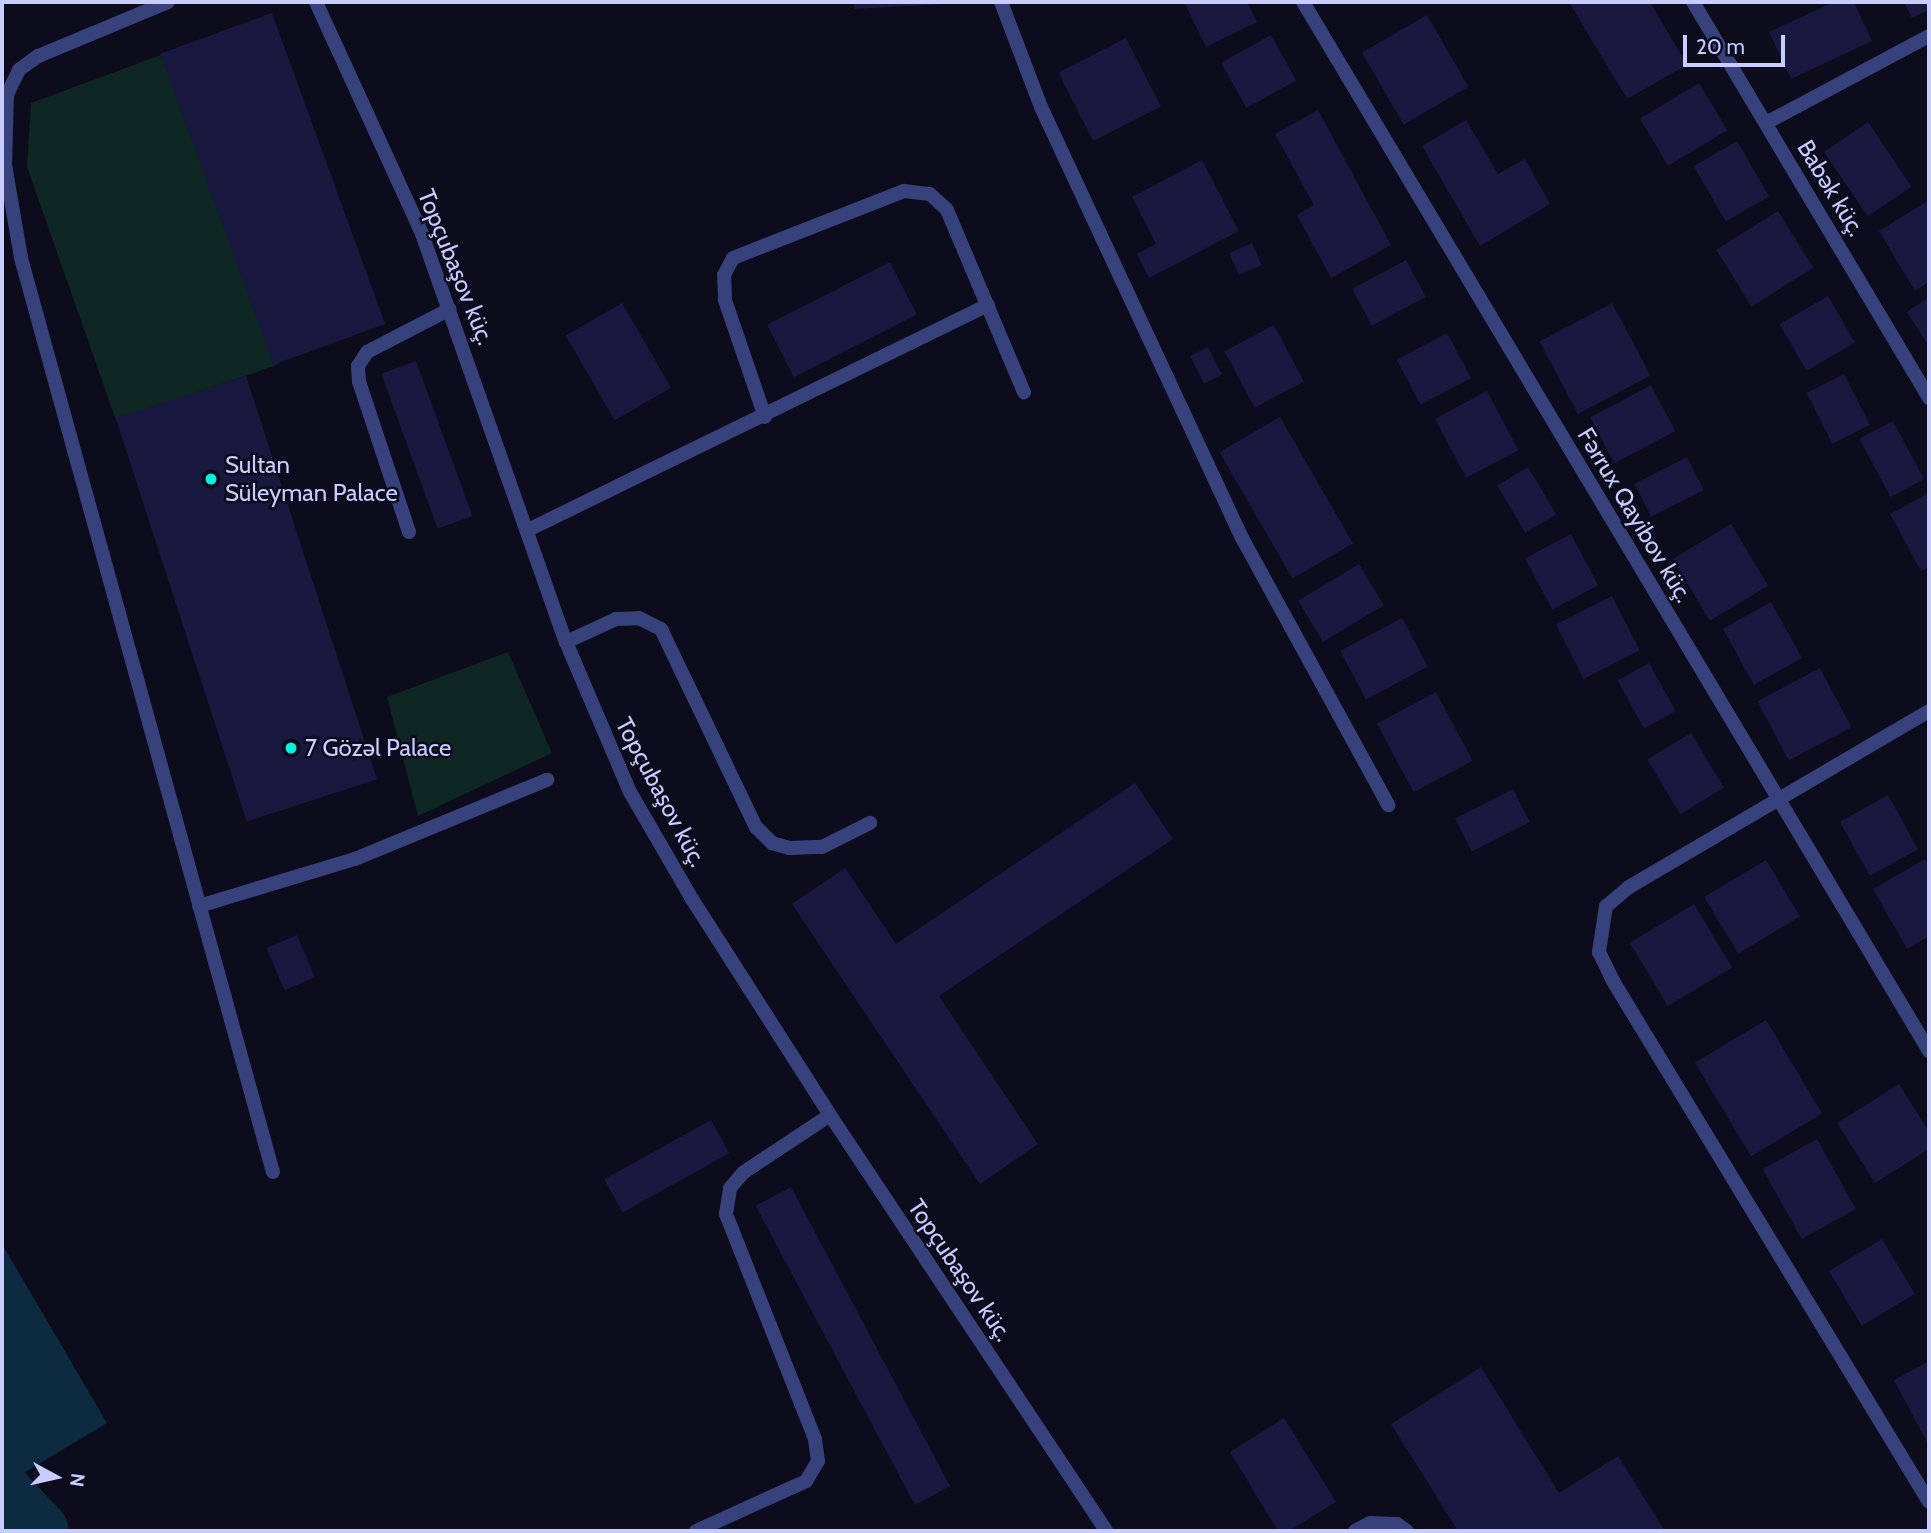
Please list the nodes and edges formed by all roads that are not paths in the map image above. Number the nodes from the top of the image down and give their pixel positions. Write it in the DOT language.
graph roads {
  1 [pos="169,2"];
  2 [pos="316,2"];
  3 [pos="1001,2"];
  4 [pos="1303,2"];
  5 [pos="1693,2"];
  6 [pos="1929,36"];
  7 [pos="1766,123"];
  8 [pos="988,305"];
  9 [pos="450,309"];
  10 [pos="1024,392"];
  11 [pos="1929,398"];
  12 [pos="765,416"];
  13 [pos="528,530"];
  14 [pos="409,532"];
  15 [pos="566,642"];
  16 [pos="1929,711"];
  17 [pos="547,780"];
  18 [pos="1777,800"];
  19 [pos="1388,806"];
  20 [pos="870,822"];
  21 [pos="200,906"];
  22 [pos="1929,1051"];
  23 [pos="830,1115"];
  24 [pos="273,1171"];
  25 [pos="1929,1502"];
  26 [pos="696,1531"];
  27 [pos="1106,1531"];
  28 [pos="1355,1531"];
  29 [pos="1407,1531"];
  1 -- 21 [label="street"];
  2 -- 9 [label="street, Topçubaşov küç."];
  3 -- 19 [label="street"];
  4 -- 18 [label="street, Fərrux Qayibov küç."];
  5 -- 7 [label="street, Babək küç."];
  6 -- 7 [label="street"];
  7 -- 11 [label="street, Babək küç."];
  8 -- 10 [label="street"];
  8 -- 12 [label="street"];
  8 -- 12 [label="street"];
  9 -- 13 [label="street, Topçubaşov küç."];
  9 -- 14 [label="street"];
  12 -- 13 [label="street"];
  13 -- 15 [label="street, Topçubaşov küç."];
  15 -- 20 [label="street"];
  15 -- 23 [label="street, Topçubaşov küç."];
  16 -- 18 [label="street"];
  17 -- 21 [label="street"];
  18 -- 22 [label="street, Fərrux Qayibov küç."];
  18 -- 25 [label="street"];
  21 -- 24 [label="street"];
  23 -- 26 [label="street"];
  23 -- 27 [label="street, Topçubaşov küç."];
  28 -- 29 [label="street"];
}
